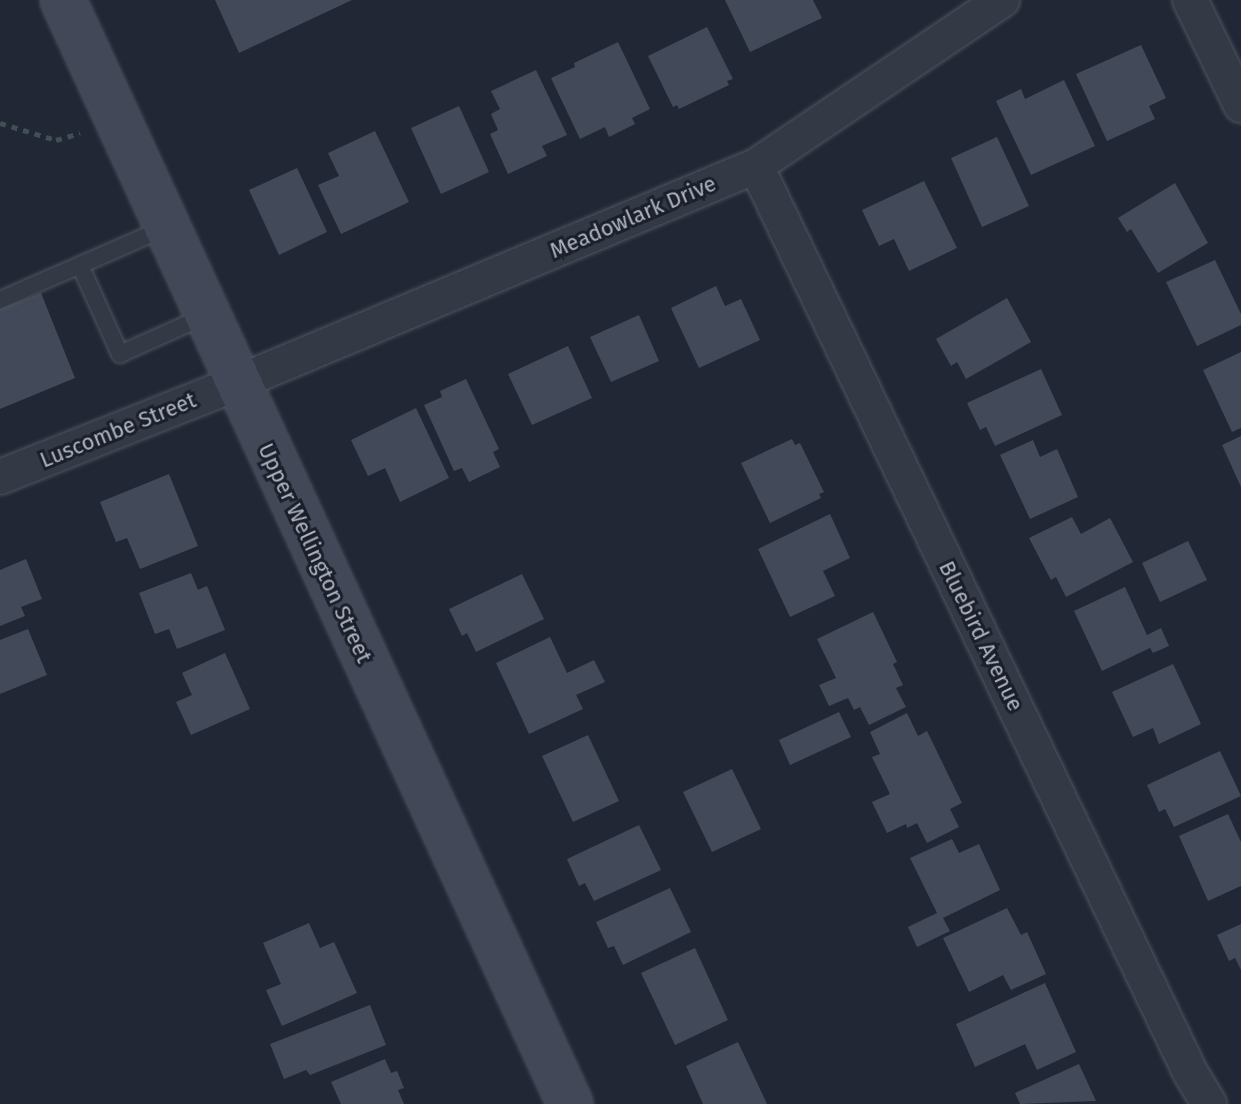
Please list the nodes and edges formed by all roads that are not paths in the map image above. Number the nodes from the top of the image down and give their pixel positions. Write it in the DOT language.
graph roads {
  1 [pos="63,0"];
  2 [pos="1002,0"];
  3 [pos="1190,0"];
  4 [pos="1241,105"];
  5 [pos="756,166"];
  6 [pos="165,228"];
  7 [pos="80,265"];
  8 [pos="0,300"];
  9 [pos="207,316"];
  10 [pos="237,383"];
  11 [pos="0,477"];
  12 [pos="570,1104"];
  13 [pos="1209,1104"];
  1 -- 6 [label="main road, Upper Wellington Street"];
  2 -- 5 [label="street, Meadowlark Drive"];
  3 -- 4 [label="street"];
  5 -- 10 [label="street, Meadowlark Drive"];
  5 -- 13 [label="street, Bluebird Avenue"];
  6 -- 7 [label="lane"];
  6 -- 9 [label="main road, Upper Wellington Street"];
  7 -- 8 [label="lane"];
  7 -- 9 [label="lane"];
  9 -- 10 [label="main road, Upper Wellington Street"];
  10 -- 11 [label="street, Luscombe Street"];
  10 -- 12 [label="main road, Upper Wellington Street"];
}
